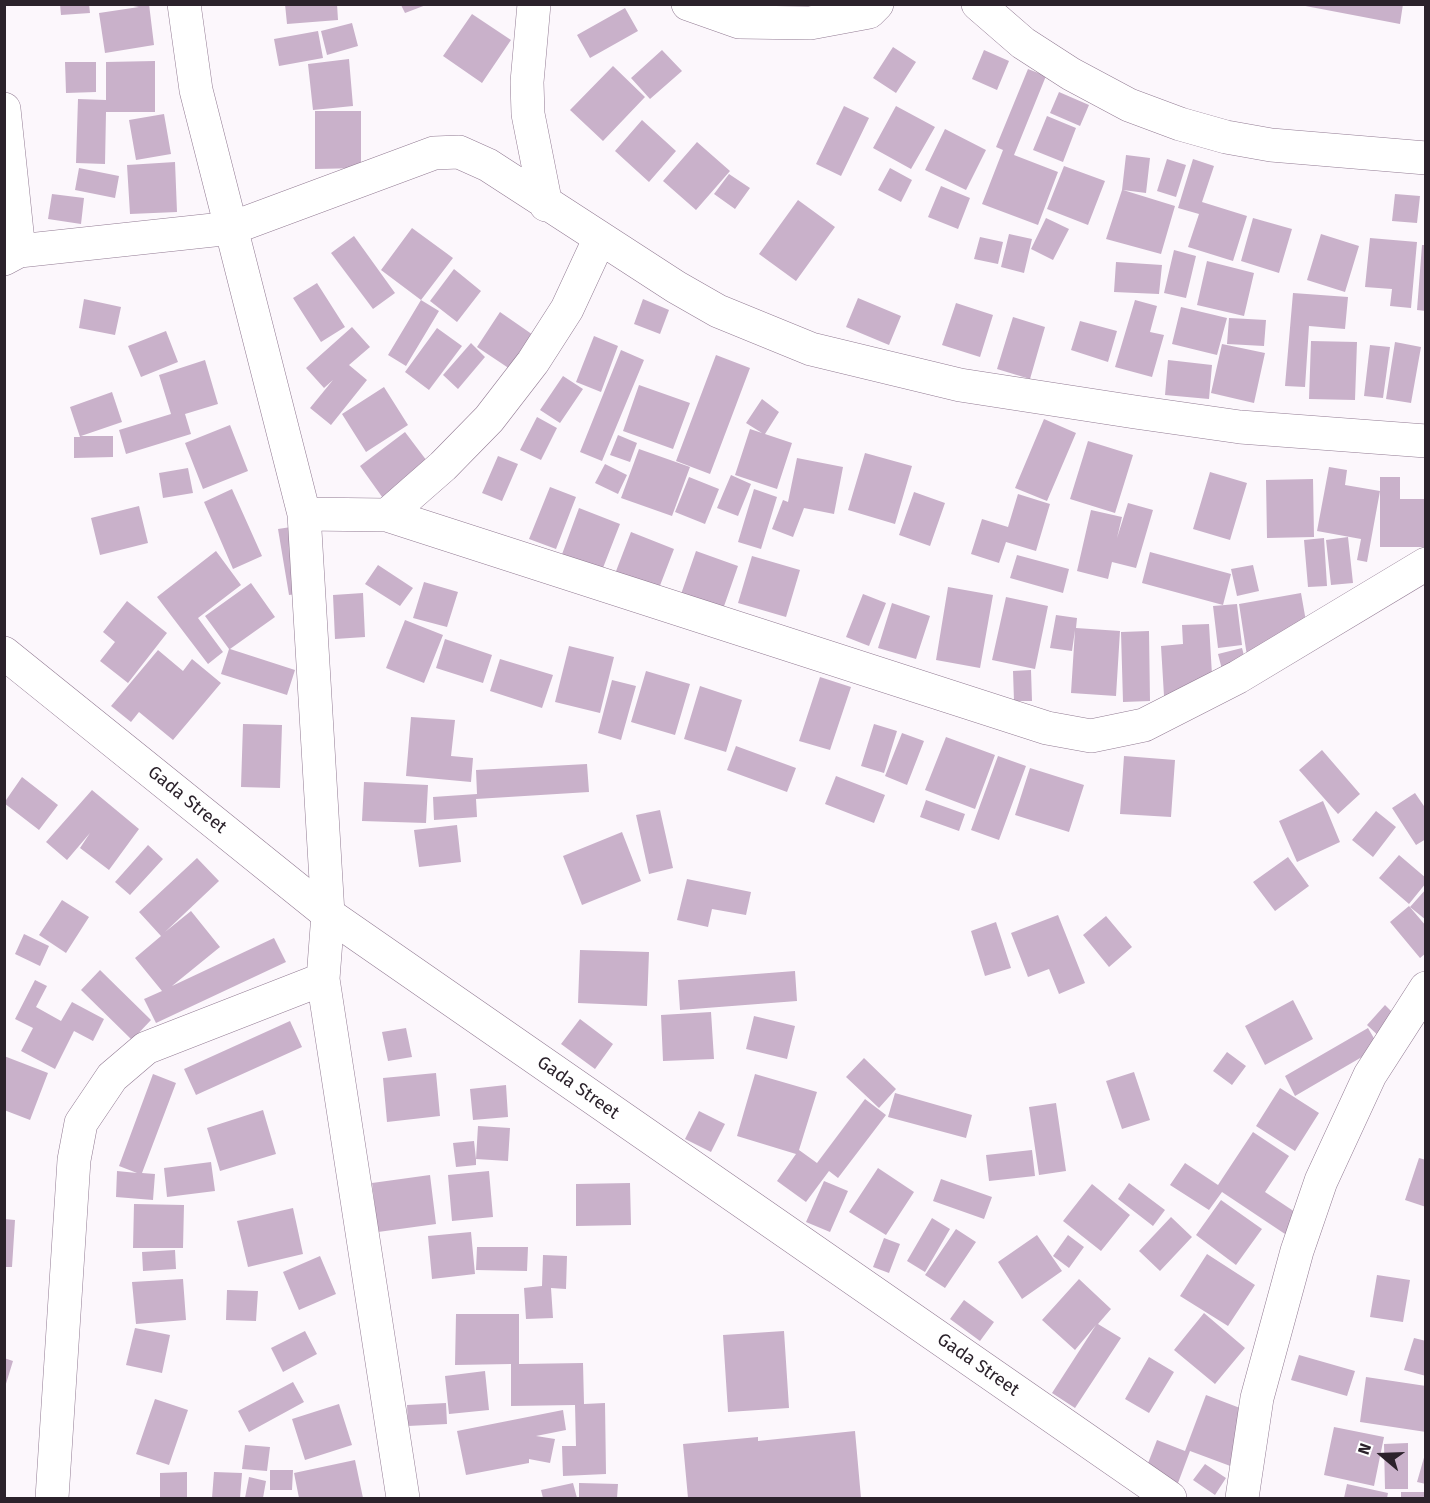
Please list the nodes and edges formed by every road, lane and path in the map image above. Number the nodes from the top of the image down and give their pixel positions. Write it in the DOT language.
graph roads {
  1 [pos="184,4"];
  2 [pos="534,4"];
  3 [pos="688,4"];
  4 [pos="877,4"];
  5 [pos="978,4"];
  6 [pos="4,109"];
  7 [pos="1425,158"];
  8 [pos="546,205"];
  9 [pos="232,228"];
  10 [pos="599,240"];
  11 [pos="12,255"];
  12 [pos="1425,441"];
  13 [pos="304,514"];
  14 [pos="387,515"];
  15 [pos="1425,564"];
  16 [pos="4,653"];
  17 [pos="328,914"];
  18 [pos="323,979"];
  19 [pos="1425,987"];
  20 [pos="52,1498"];
  21 [pos="403,1498"];
  22 [pos="1170,1498"];
  23 [pos="1242,1498"];
  1 -- 9 [label="street"];
  2 -- 8 [label="street"];
  3 -- 4 [label="street"];
  5 -- 7 [label="street"];
  6 -- 11 [label="street"];
  8 -- 9 [label="street"];
  8 -- 10 [label="street"];
  9 -- 11 [label="street"];
  9 -- 13 [label="street"];
  10 -- 12 [label="street"];
  10 -- 14 [label="street"];
  13 -- 14 [label="street"];
  13 -- 17 [label="street"];
  14 -- 15 [label="street"];
  16 -- 17 [label="street, Gada Street"];
  17 -- 18 [label="street"];
  17 -- 22 [label="street, Gada Street"];
  18 -- 20 [label="street"];
  18 -- 21 [label="street"];
  19 -- 23 [label="street"];
}
